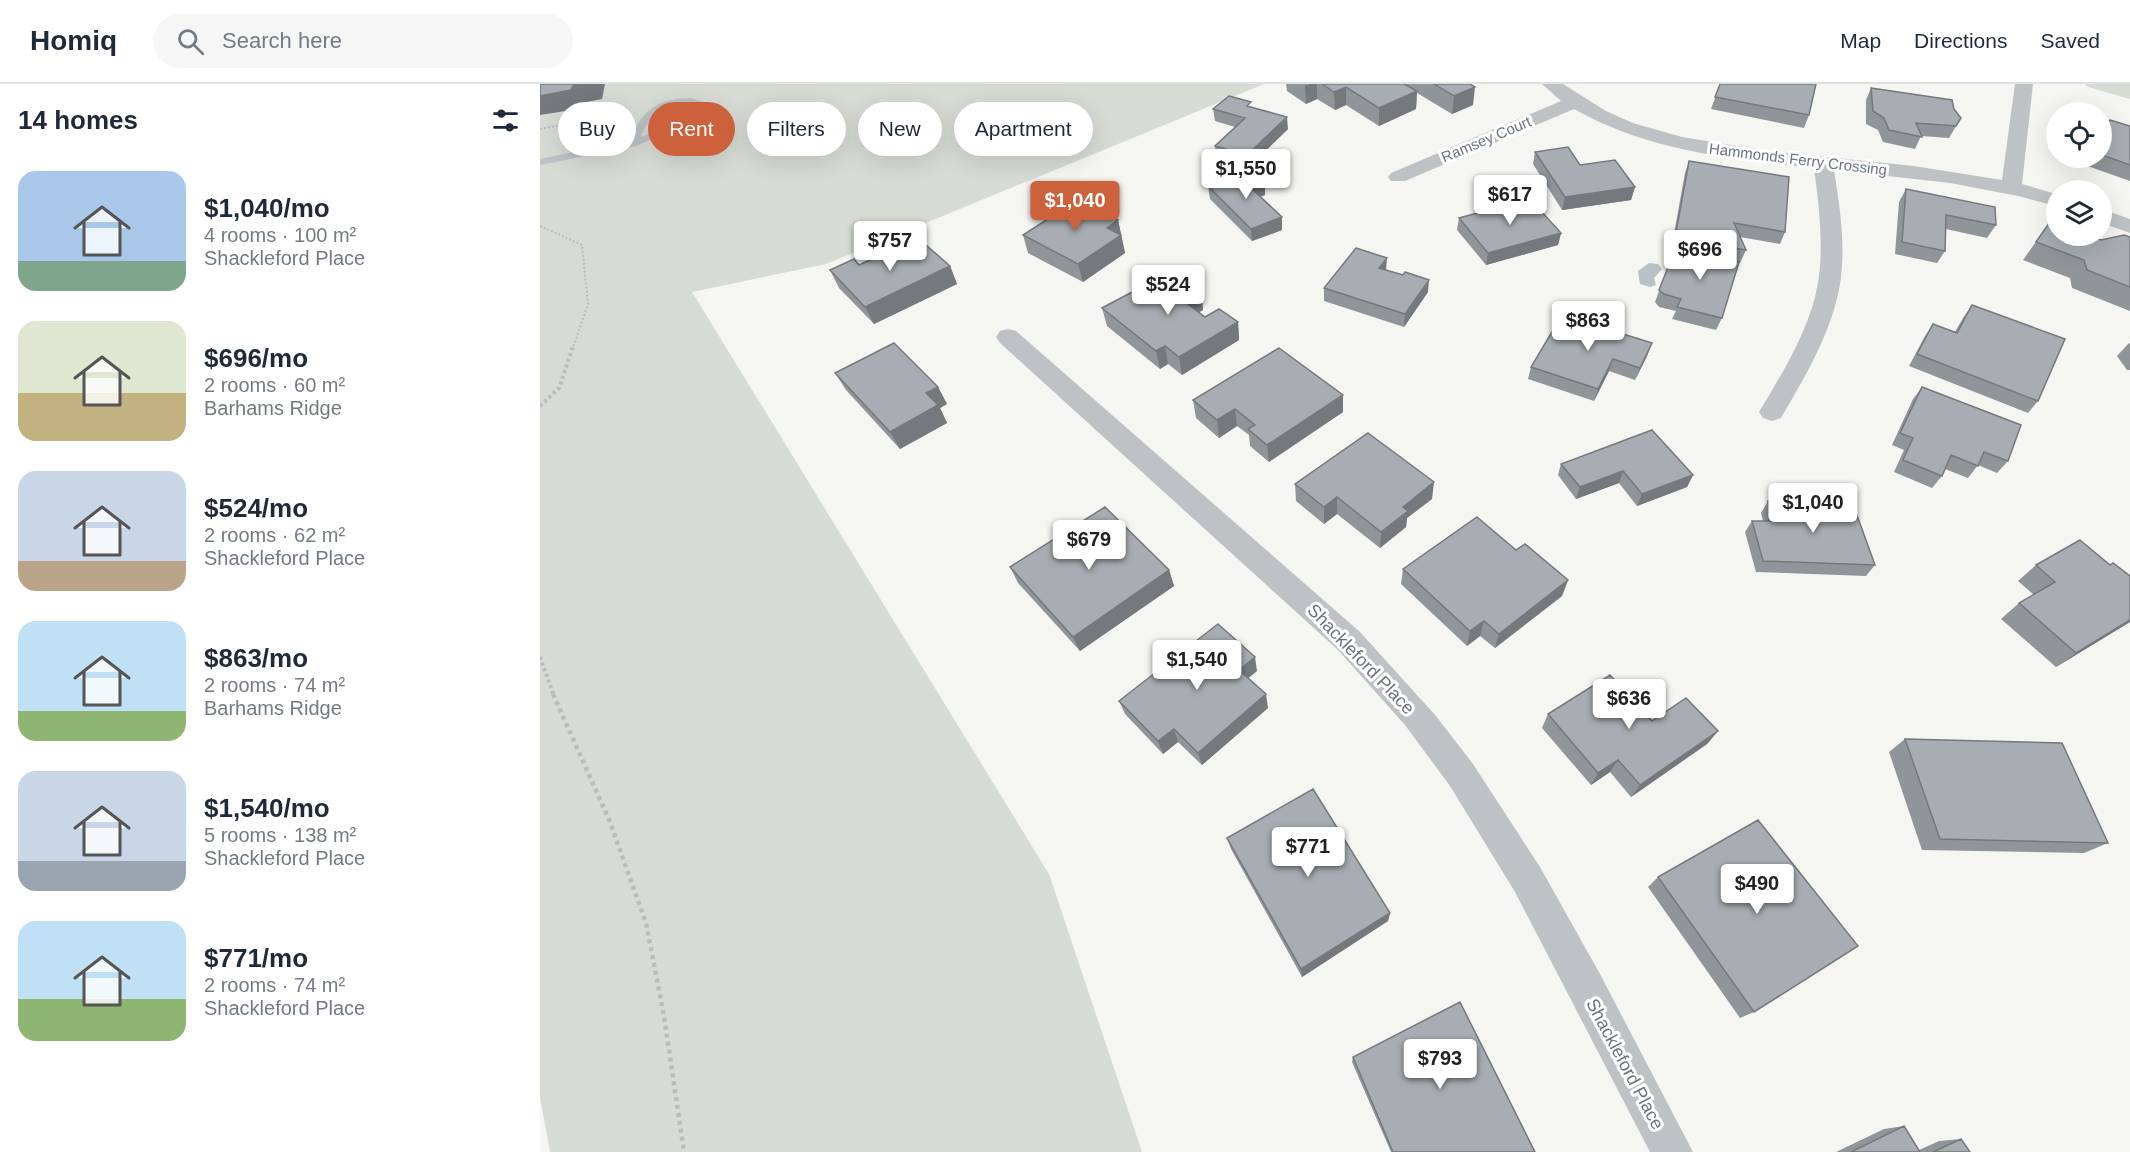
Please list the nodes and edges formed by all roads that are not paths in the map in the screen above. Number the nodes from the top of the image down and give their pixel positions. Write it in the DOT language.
graph roads {
  1 [pos="1551,84"];
  2 [pos="2024,84"];
  3 [pos="1574,102"];
  4 [pos="633,144"];
  5 [pos="571,156"];
  6 [pos="540,162"];
  7 [pos="1823,164"];
  8 [pos="1398,177"];
  9 [pos="2011,187"];
  10 [pos="2046,197"];
  11 [pos="2112,219"];
  12 [pos="2130,227"];
  13 [pos="1008,337"];
  14 [pos="1772,412"];
  15 [pos="1671,1152"];
  1 -- 3 [label="street, Hammonds Ferry Crossing"];
  2 -- 9 [label="street"];
  3 -- 7 [label="street, Hammonds Ferry Crossing"];
  3 -- 8 [label="street, Ramsey Court"];
  4 -- 4 [label="lane"];
  5 -- 6 [label="lane"];
  7 -- 9 [label="street, Hammonds Ferry Crossing"];
  7 -- 14 [label="street"];
  9 -- 10 [label="street, Hammonds Ferry Crossing"];
  11 -- 12 [label="street"];
  13 -- 15 [label="street, Shackleford Place"];
}
